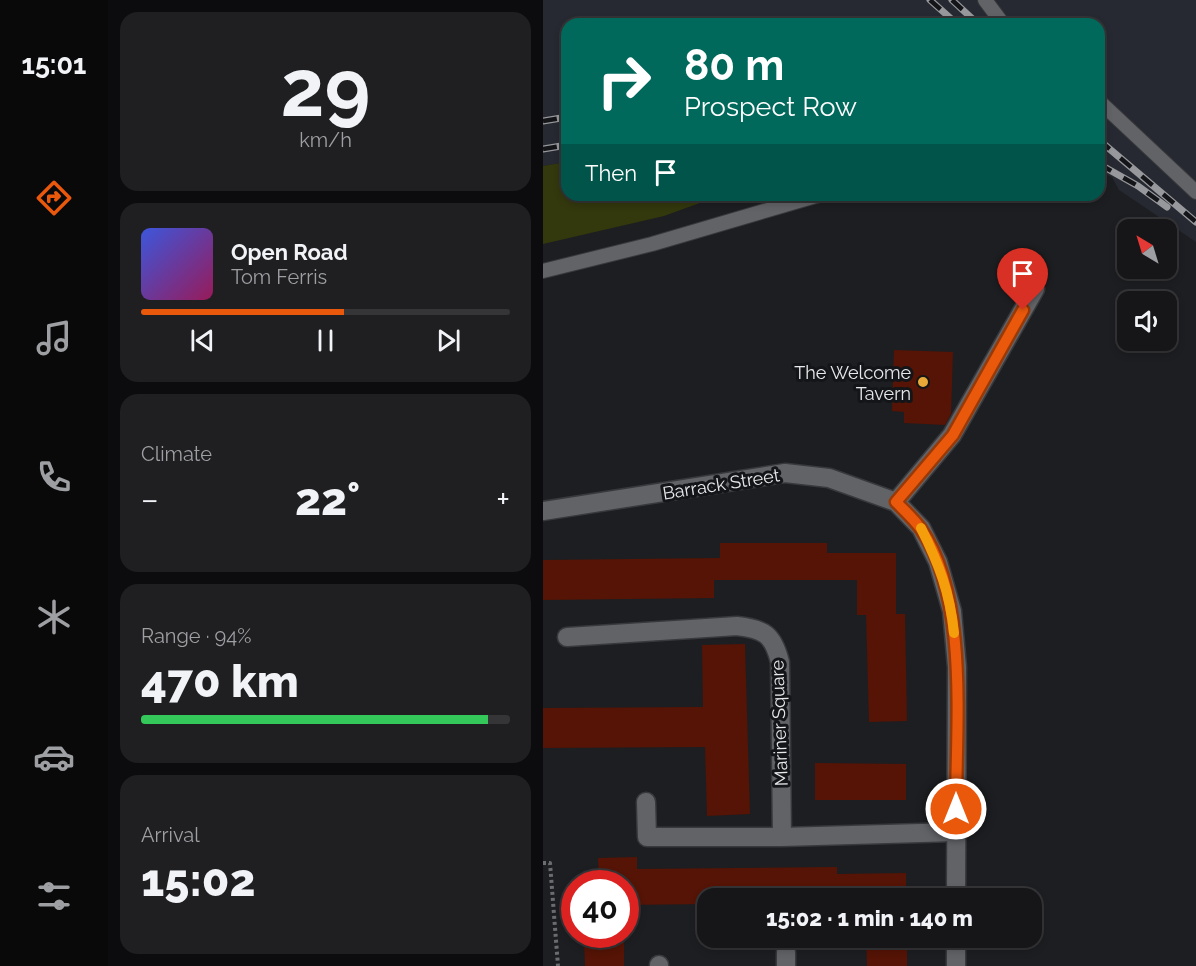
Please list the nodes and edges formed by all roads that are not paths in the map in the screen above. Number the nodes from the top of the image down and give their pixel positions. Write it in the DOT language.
graph roads {
  1 [pos="984,0"];
  2 [pos="998,18"];
  3 [pos="1105,107"];
  4 [pos="1196,192"];
  5 [pos="799,201"];
  6 [pos="543,271"];
  7 [pos="1035,289"];
  8 [pos="896,502"];
  9 [pos="543,511"];
  10 [pos="567,636"];
  11 [pos="646,802"];
  12 [pos="956,832"];
  13 [pos="782,837"];
  14 [pos="956,888"];
  15 [pos="956,948"];
  16 [pos="956,966"];
  1 -- 2 [label="lane"];
  3 -- 4 [label="lane"];
  5 -- 6 [label="lane"];
  7 -- 8 [label="street"];
  8 -- 9 [label="street, Barrack Street"];
  8 -- 12 [label="street"];
  10 -- 13 [label="street, Mariner Square"];
  11 -- 13 [label="street"];
  12 -- 13 [label="street"];
  12 -- 14 [label="street"];
  15 -- 16 [label="street"];
}
